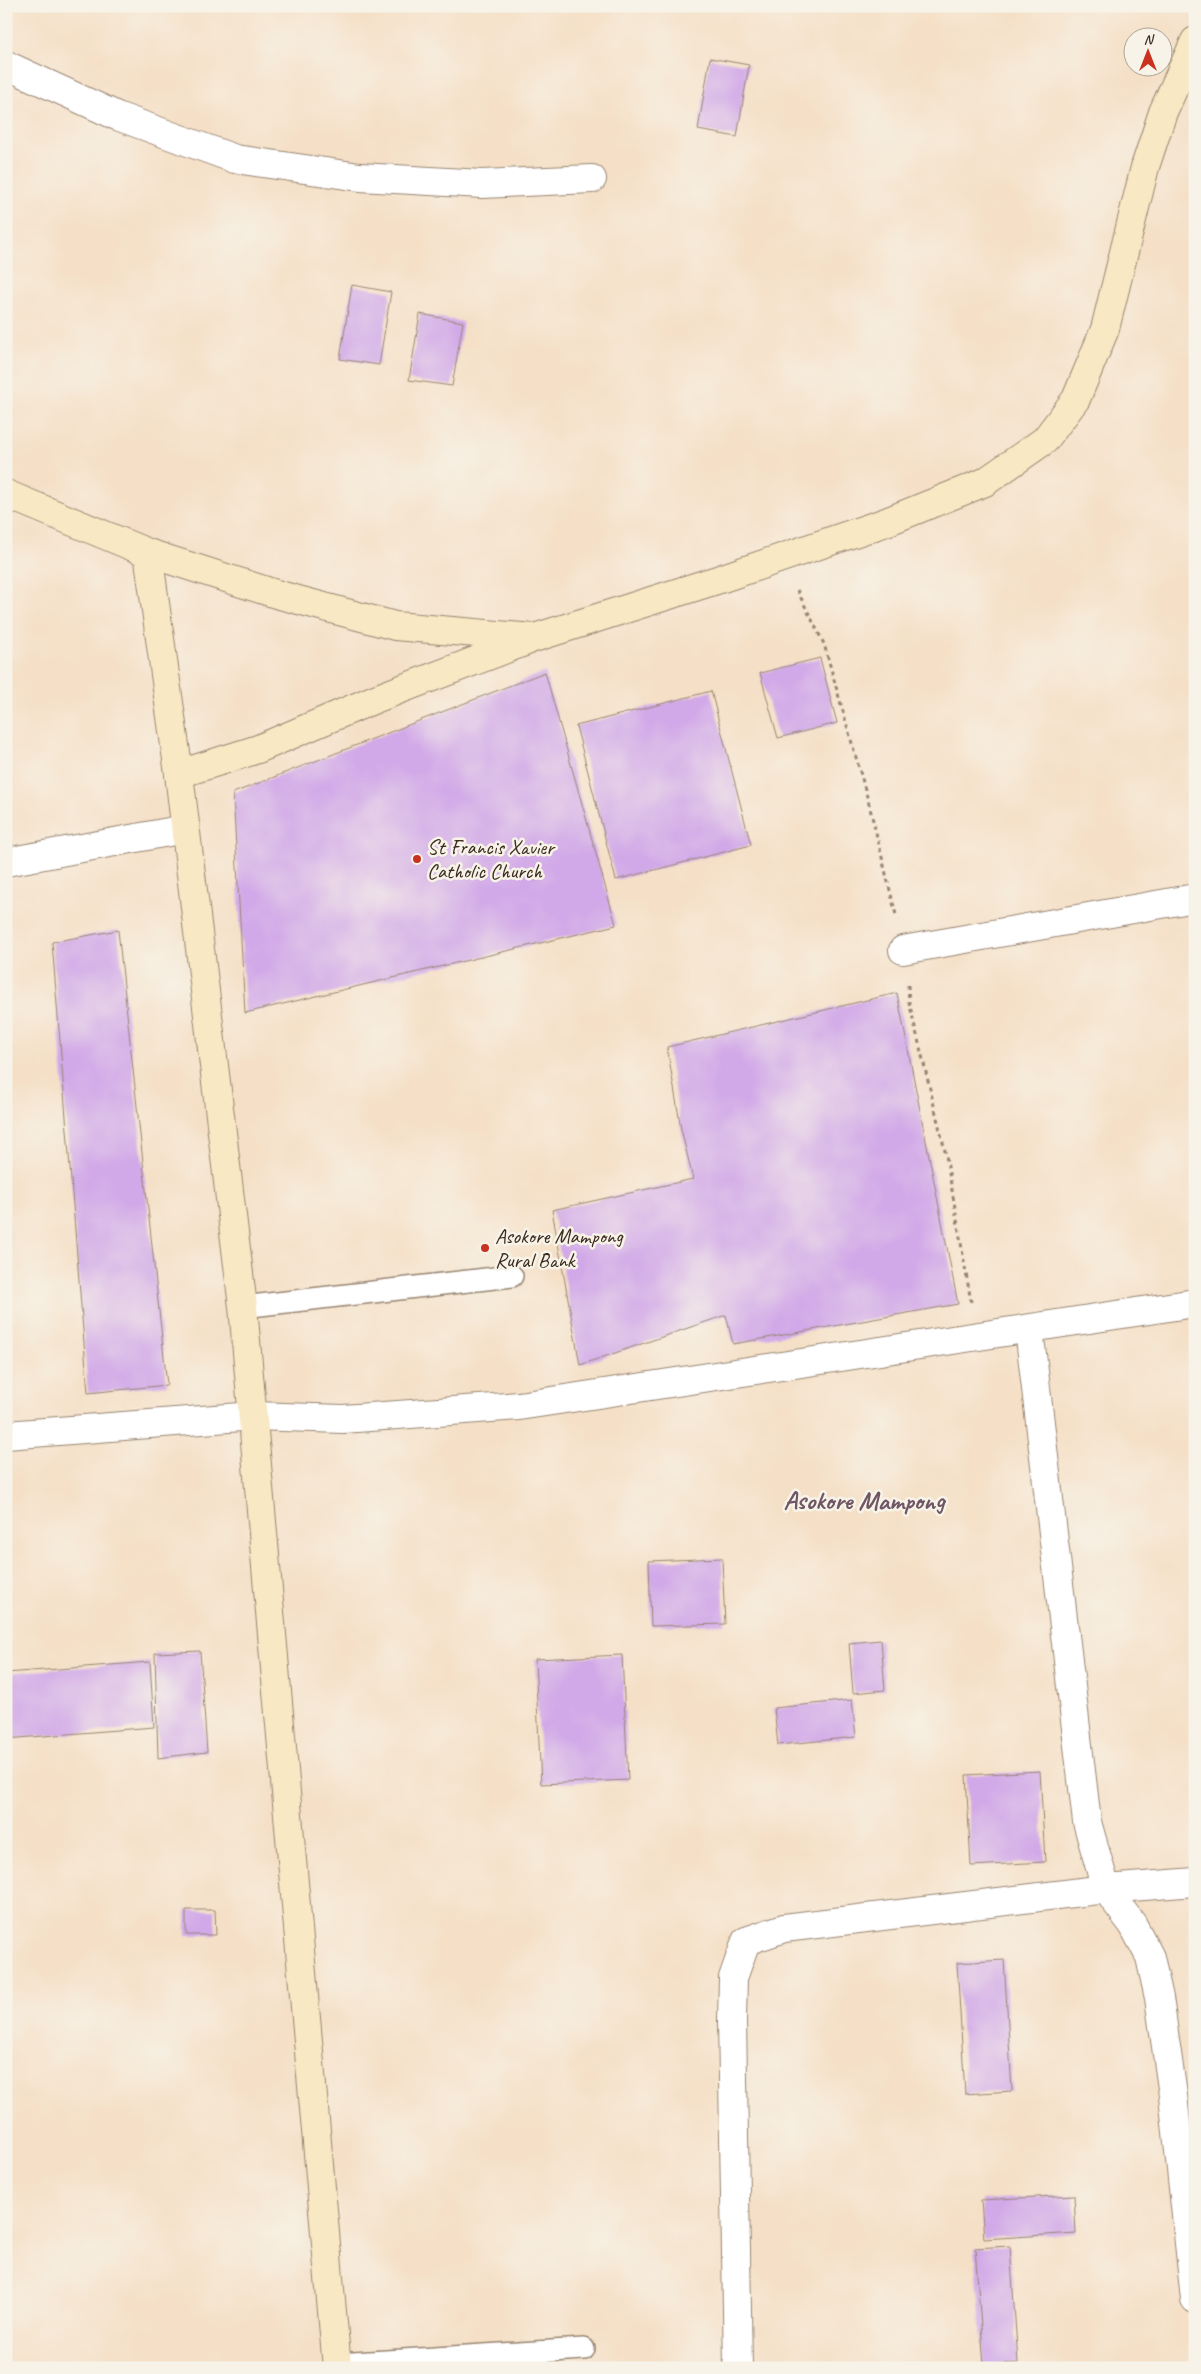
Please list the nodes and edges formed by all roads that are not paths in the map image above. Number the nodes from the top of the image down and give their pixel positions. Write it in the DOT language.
graph roads {
  1 [pos="1195,41"];
  2 [pos="6,65"];
  3 [pos="592,179"];
  4 [pos="6,494"];
  5 [pos="148,553"];
  6 [pos="534,638"];
  7 [pos="179,774"];
  8 [pos="185,829"];
  9 [pos="6,862"];
  10 [pos="1195,898"];
  11 [pos="904,950"];
  12 [pos="512,1276"];
  13 [pos="1195,1303"];
  14 [pos="243,1307"];
  15 [pos="1029,1329"];
  16 [pos="254,1416"];
  17 [pos="6,1435"];
  18 [pos="1195,1882"];
  19 [pos="1106,1890"];
  20 [pos="1195,2299"];
  21 [pos="584,2349"];
  22 [pos="337,2366"];
  23 [pos="738,2368"];
  1 -- 6 [label="street"];
  2 -- 3 [label="street"];
  4 -- 5 [label="street"];
  5 -- 6 [label="street"];
  5 -- 7 [label="street"];
  6 -- 7 [label="street"];
  7 -- 8 [label="street"];
  8 -- 9 [label="street"];
  8 -- 14 [label="street"];
  10 -- 11 [label="street"];
  12 -- 14 [label="lane"];
  13 -- 15 [label="street"];
  14 -- 16 [label="street"];
  15 -- 16 [label="street"];
  15 -- 19 [label="street"];
  16 -- 17 [label="street"];
  16 -- 22 [label="street"];
  18 -- 19 [label="street"];
  19 -- 20 [label="street"];
  19 -- 23 [label="street"];
  21 -- 22 [label="lane"];
}
